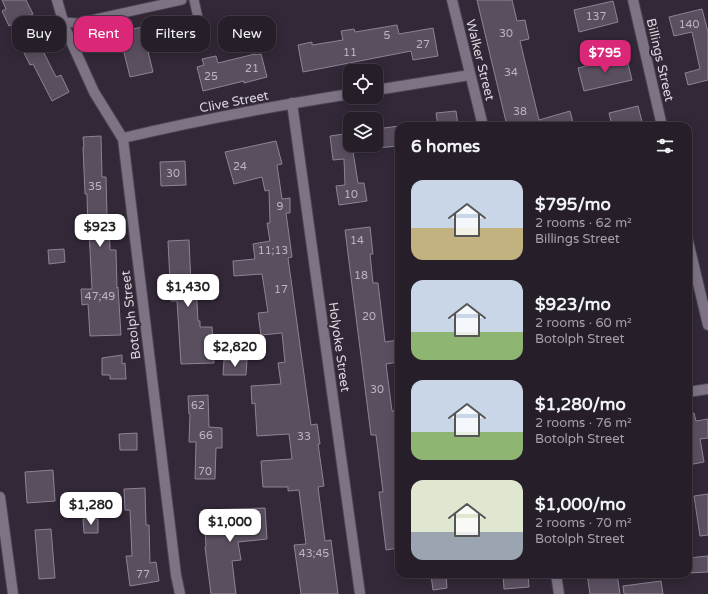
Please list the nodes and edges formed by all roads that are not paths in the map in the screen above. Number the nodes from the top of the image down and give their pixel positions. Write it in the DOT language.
graph roads {
  1 [pos="57,0"];
  2 [pos="182,0"];
  3 [pos="194,0"];
  4 [pos="452,0"];
  5 [pos="633,0"];
  6 [pos="62,16"];
  7 [pos="198,16"];
  8 [pos="66,22"];
  9 [pos="66,27"];
  10 [pos="470,75"];
  11 [pos="383,89"];
  12 [pos="343,95"];
  13 [pos="292,103"];
  14 [pos="482,122"];
  15 [pos="661,122"];
  16 [pos="123,138"];
  17 [pos="692,257"];
  18 [pos="708,325"];
  19 [pos="708,389"];
  20 [pos="692,391"];
  21 [pos="0,497"];
  22 [pos="557,578"];
  23 [pos="13,594"];
  24 [pos="180,594"];
  25 [pos="360,594"];
  26 [pos="559,594"];
  1 -- 6 [label="street, Botolph Street"];
  2 -- 8 [label="lane"];
  3 -- 7 [label="lane"];
  4 -- 10 [label="street, Walker Street"];
  5 -- 15 [label="street, Billings Street"];
  9 -- 16 [label="street, Botolph Street"];
  10 -- 11 [label="street"];
  10 -- 14 [label="street, Walker Street"];
  12 -- 13 [label="street, Clive Street"];
  13 -- 16 [label="street, Clive Street"];
  13 -- 25 [label="street, Holyoke Street"];
  16 -- 24 [label="street, Botolph Street"];
  17 -- 18 [label="street"];
  19 -- 20 [label="street"];
  21 -- 23 [label="street"];
  22 -- 26 [label="street"];
}
